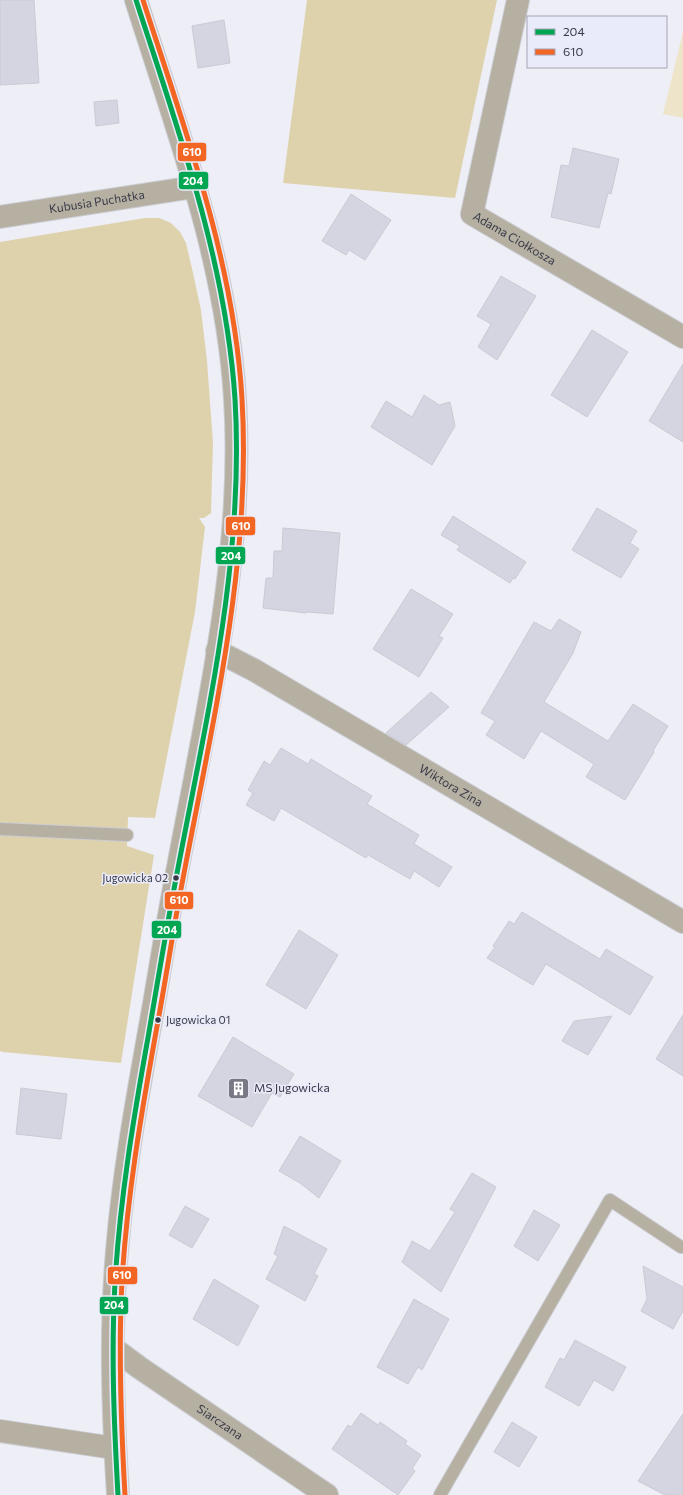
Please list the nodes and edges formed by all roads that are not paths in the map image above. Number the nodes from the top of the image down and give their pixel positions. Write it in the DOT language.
graph roads {
  1 [pos="136,0"];
  2 [pos="518,0"];
  3 [pos="194,187"];
  4 [pos="0,217"];
  5 [pos="683,337"];
  6 [pos="217,652"];
  7 [pos="0,829"];
  8 [pos="127,834"];
  9 [pos="683,922"];
  10 [pos="681,1247"];
  11 [pos="113,1348"];
  12 [pos="0,1431"];
  13 [pos="114,1448"];
  14 [pos="118,1495"];
  15 [pos="328,1495"];
  16 [pos="440,1495"];
  1 -- 3 [label="street"];
  2 -- 5 [label="street, Adama Ciołkosza"];
  3 -- 4 [label="street, Kubusia Puchatka"];
  3 -- 6 [label="street"];
  6 -- 9 [label="street, Wiktora Zina"];
  6 -- 11 [label="street"];
  7 -- 8 [label="lane"];
  10 -- 16 [label="lane"];
  11 -- 13 [label="street"];
  11 -- 15 [label="street, Siarczana"];
  12 -- 13 [label="street"];
  13 -- 14 [label="street"];
}
